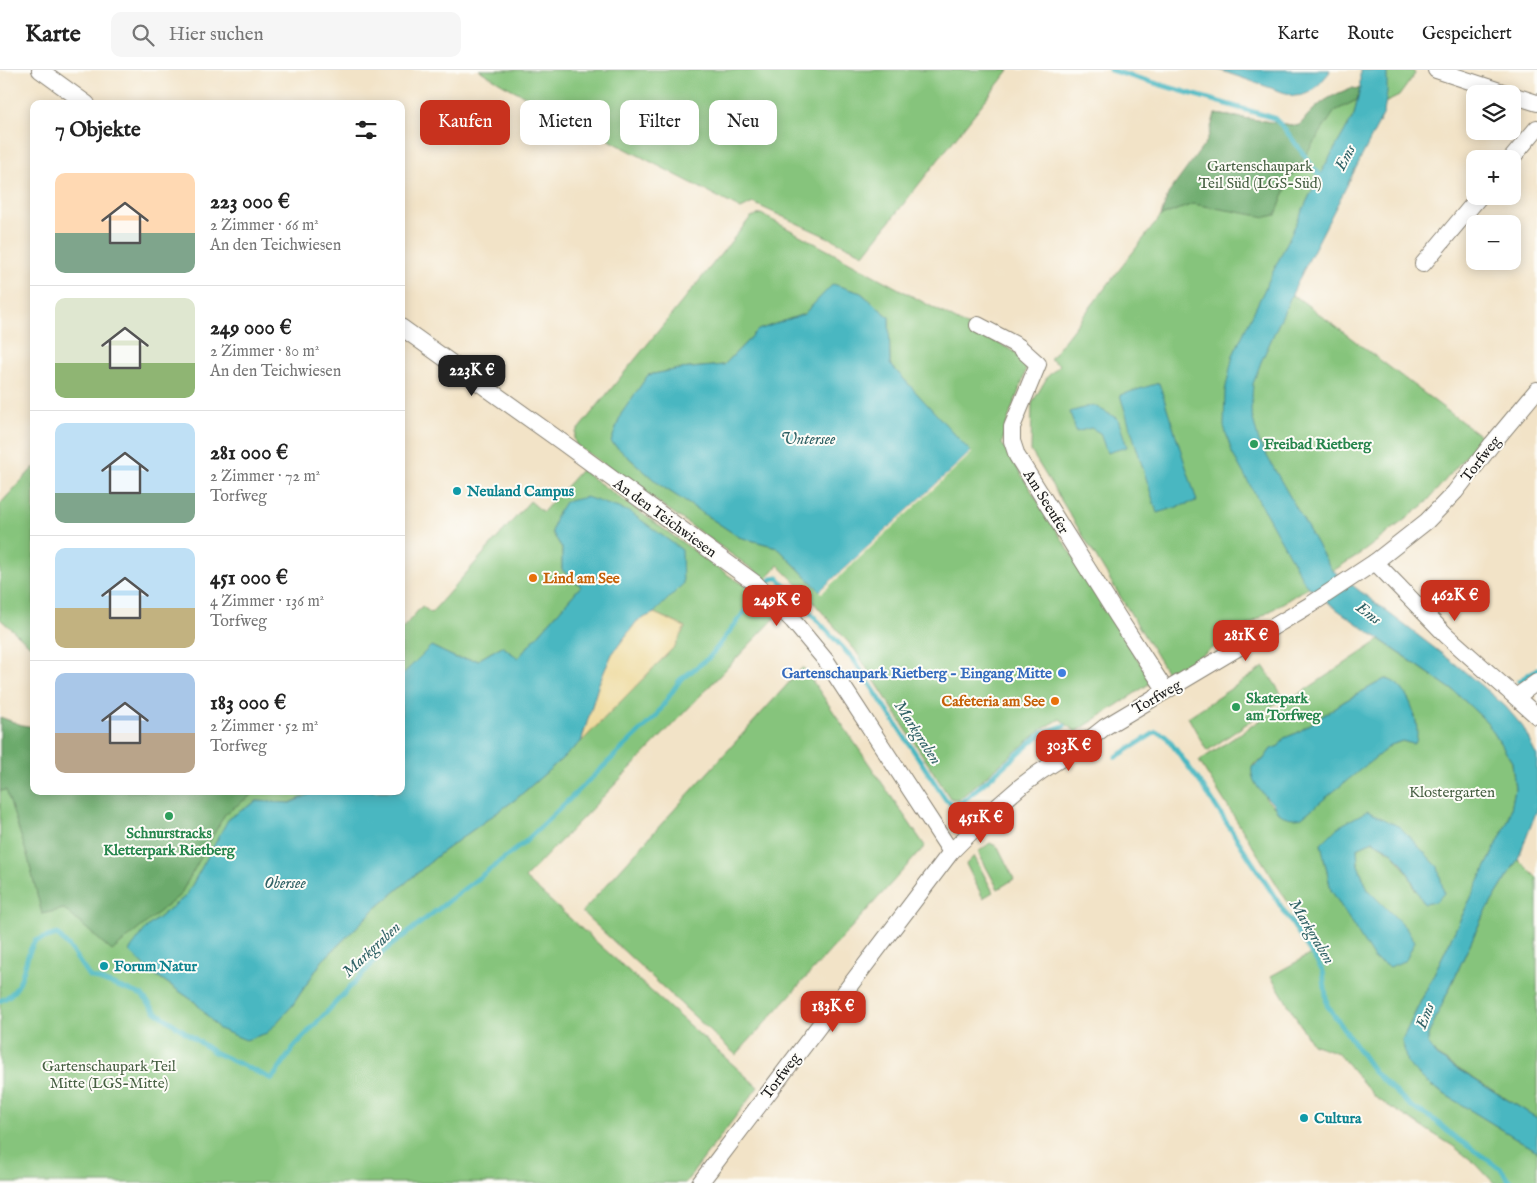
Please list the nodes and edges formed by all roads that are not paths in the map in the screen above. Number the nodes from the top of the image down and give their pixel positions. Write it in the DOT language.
graph roads {
  1 [pos="40,70"];
  2 [pos="1436,70"];
  3 [pos="1482,85"];
  4 [pos="1521,98"];
  5 [pos="81,100"];
  6 [pos="1537,103"];
  7 [pos="1537,128"];
  8 [pos="1519,150"];
  9 [pos="1472,205"];
  10 [pos="1422,264"];
  11 [pos="978,325"];
  12 [pos="405,331"];
  13 [pos="1537,390"];
  14 [pos="1379,567"];
  15 [pos="1537,682"];
  16 [pos="1166,691"];
  17 [pos="1516,697"];
  18 [pos="1537,716"];
  19 [pos="951,852"];
  20 [pos="700,1183"];
  1 -- 5 [label="street"];
  2 -- 3 [label="street"];
  4 -- 6 [label="street"];
  7 -- 8 [label="street"];
  9 -- 10 [label="street"];
  11 -- 16 [label="street, Am Seeufer"];
  12 -- 19 [label="street, An den Teichwiesen"];
  13 -- 14 [label="street, Torfweg"];
  14 -- 16 [label="street, Torfweg"];
  14 -- 17 [label="street"];
  15 -- 17 [label="street"];
  16 -- 19 [label="street, Torfweg"];
  17 -- 18 [label="street"];
  19 -- 20 [label="street, Torfweg"];
}
